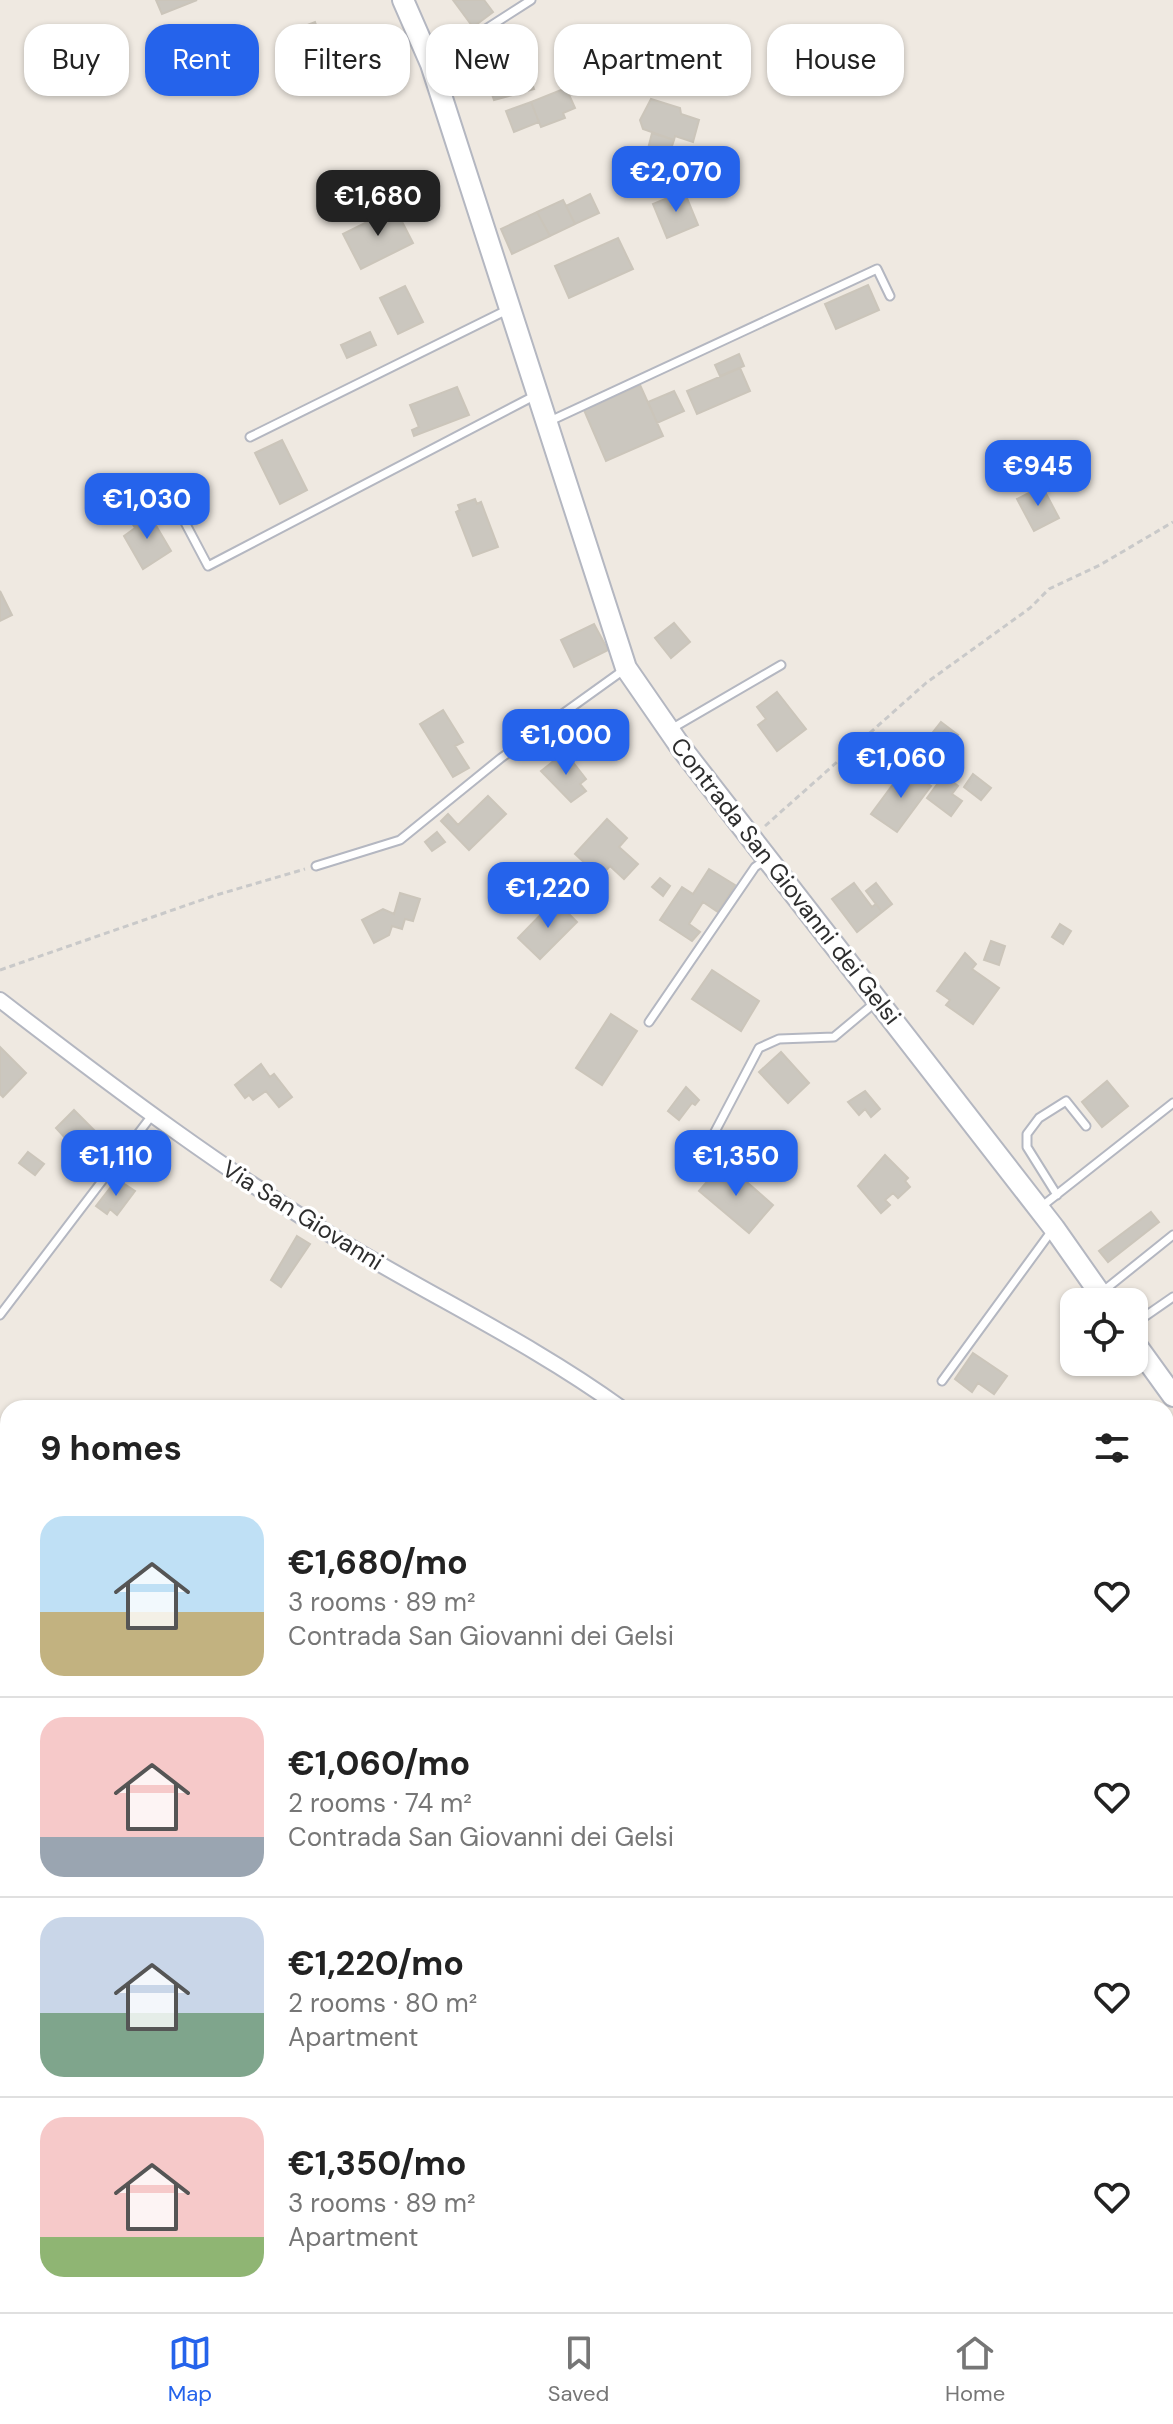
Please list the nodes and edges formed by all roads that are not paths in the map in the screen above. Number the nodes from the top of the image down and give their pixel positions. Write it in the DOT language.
graph roads {
  1 [pos="531,0"];
  2 [pos="410,2"];
  3 [pos="494,24"];
  4 [pos="426,49"];
  5 [pos="441,96"];
  6 [pos="890,296"];
  7 [pos="511,308"];
  8 [pos="539,393"];
  9 [pos="548,422"];
  10 [pos="250,437"];
  11 [pos="160,509"];
  12 [pos="781,665"];
  13 [pos="626,668"];
  14 [pos="669,730"];
  15 [pos="767,859"];
  16 [pos="316,866"];
  17 [pos="0,1000"];
  18 [pos="878,1000"];
  19 [pos="649,1022"];
  20 [pos="1173,1103"];
  21 [pos="153,1114"];
  22 [pos="1086,1126"];
  23 [pos="698,1164"];
  24 [pos="1057,1195"];
  25 [pos="1039,1209"];
  26 [pos="1054,1228"];
  27 [pos="1173,1235"];
  28 [pos="1096,1288"];
  29 [pos="1114,1288"];
  30 [pos="1173,1297"];
  31 [pos="1148,1314"];
  32 [pos="0,1315"];
  33 [pos="1148,1361"];
  34 [pos="942,1381"];
  35 [pos="1173,1396"];
  36 [pos="610,1400"];
  1 -- 3 [label="lane"];
  2 -- 4 [label="main road, Contrada San Giovanni dei Gelsi"];
  5 -- 7 [label="main road, Contrada San Giovanni dei Gelsi"];
  6 -- 9 [label="lane"];
  7 -- 8 [label="main road, Contrada San Giovanni dei Gelsi"];
  7 -- 10 [label="lane"];
  8 -- 9 [label="main road, Contrada San Giovanni dei Gelsi"];
  8 -- 11 [label="lane"];
  9 -- 13 [label="main road, Contrada San Giovanni dei Gelsi"];
  12 -- 14 [label="lane"];
  13 -- 14 [label="main road, Contrada San Giovanni dei Gelsi"];
  13 -- 16 [label="lane"];
  14 -- 15 [label="main road, Contrada San Giovanni dei Gelsi"];
  15 -- 18 [label="main road, Contrada San Giovanni dei Gelsi"];
  15 -- 19 [label="lane"];
  17 -- 21 [label="street, Via San Giovanni"];
  18 -- 23 [label="lane"];
  18 -- 25 [label="main road, Contrada San Giovanni dei Gelsi"];
  20 -- 24 [label="lane"];
  21 -- 32 [label="lane"];
  21 -- 36 [label="street, Via San Giovanni"];
  22 -- 24 [label="lane"];
  24 -- 25 [label="lane"];
  25 -- 26 [label="main road, Contrada San Giovanni dei Gelsi"];
  26 -- 28 [label="main road, Contrada San Giovanni dei Gelsi"];
  26 -- 34 [label="lane"];
  27 -- 29 [label="lane"];
  30 -- 31 [label="lane"];
  33 -- 35 [label="main road"];
}
